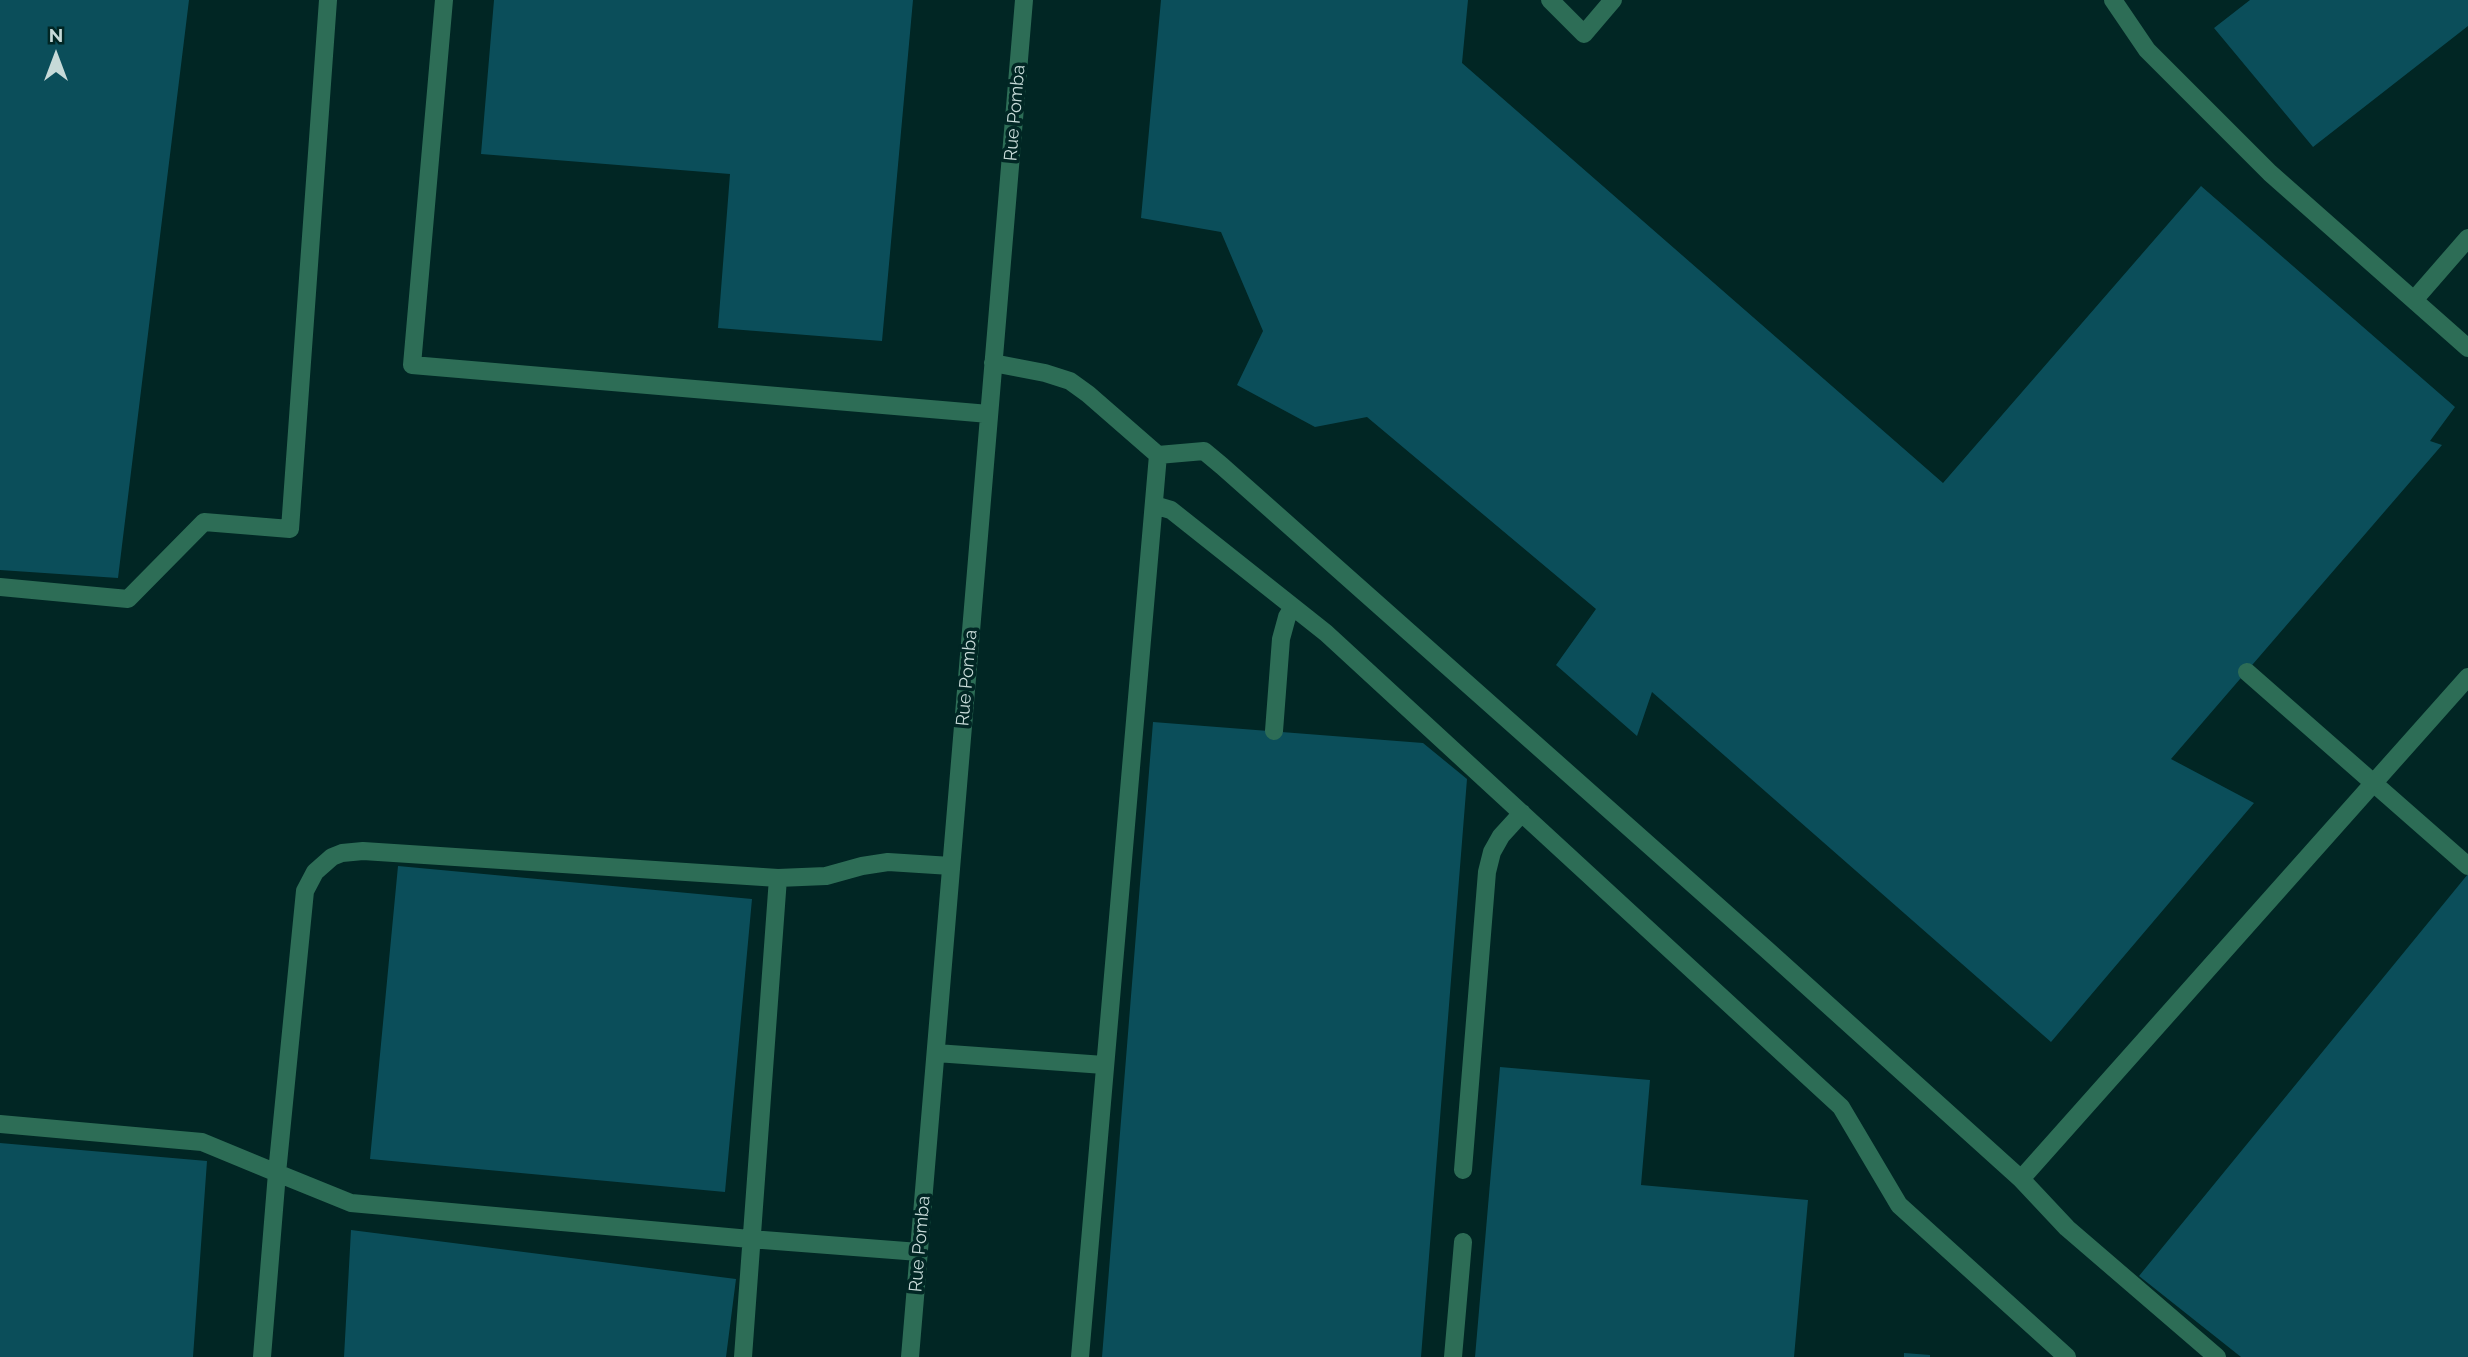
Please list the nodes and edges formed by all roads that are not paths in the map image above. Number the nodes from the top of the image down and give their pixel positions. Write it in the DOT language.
graph roads {
  1 [pos="328,0"];
  2 [pos="444,0"];
  3 [pos="1024,0"];
  4 [pos="1550,0"];
  5 [pos="1613,0"];
  6 [pos="2113,0"];
  7 [pos="2468,238"];
  8 [pos="2414,300"];
  9 [pos="2468,348"];
  10 [pos="993,363"];
  11 [pos="989,414"];
  12 [pos="1158,455"];
  13 [pos="1154,506"];
  14 [pos="0,587"];
  15 [pos="1293,607"];
  16 [pos="2246,672"];
  17 [pos="2468,677"];
  18 [pos="1274,731"];
  19 [pos="2374,783"];
  20 [pos="1522,813"];
  21 [pos="951,866"];
  22 [pos="2468,866"];
  23 [pos="778,878"];
  24 [pos="936,1053"];
  25 [pos="1104,1065"];
  26 [pos="0,1124"];
  27 [pos="1463,1170"];
  28 [pos="277,1173"];
  29 [pos="2021,1179"];
  30 [pos="750,1239"];
  31 [pos="1463,1242"];
  32 [pos="919,1252"];
  33 [pos="261,1357"];
  34 [pos="743,1357"];
  35 [pos="910,1357"];
  36 [pos="1080,1357"];
  37 [pos="1453,1357"];
  38 [pos="2067,1357"];
  39 [pos="2217,1357"];
  1 -- 14 [label="street"];
  2 -- 11 [label="street"];
  3 -- 10 [label="street, Rue Pomba"];
  4 -- 5 [label="street"];
  6 -- 8 [label="street"];
  7 -- 8 [label="street"];
  8 -- 9 [label="street"];
  10 -- 11 [label="street, Rue Pomba"];
  10 -- 12 [label="street"];
  11 -- 21 [label="street, Rue Pomba"];
  12 -- 13 [label="street"];
  12 -- 29 [label="street"];
  13 -- 15 [label="street"];
  13 -- 25 [label="street"];
  15 -- 18 [label="street"];
  15 -- 20 [label="street"];
  16 -- 19 [label="street"];
  17 -- 19 [label="street"];
  19 -- 22 [label="street"];
  19 -- 29 [label="street"];
  20 -- 27 [label="street"];
  20 -- 38 [label="street"];
  21 -- 23 [label="street"];
  21 -- 24 [label="street, Rue Pomba"];
  23 -- 28 [label="street"];
  23 -- 30 [label="street"];
  24 -- 25 [label="street"];
  24 -- 32 [label="street, Rue Pomba"];
  25 -- 36 [label="street"];
  26 -- 28 [label="street"];
  28 -- 30 [label="street"];
  28 -- 33 [label="street"];
  29 -- 39 [label="street"];
  30 -- 32 [label="street"];
  30 -- 34 [label="street"];
  31 -- 37 [label="street"];
  32 -- 35 [label="street, Rue Pomba"];
}
